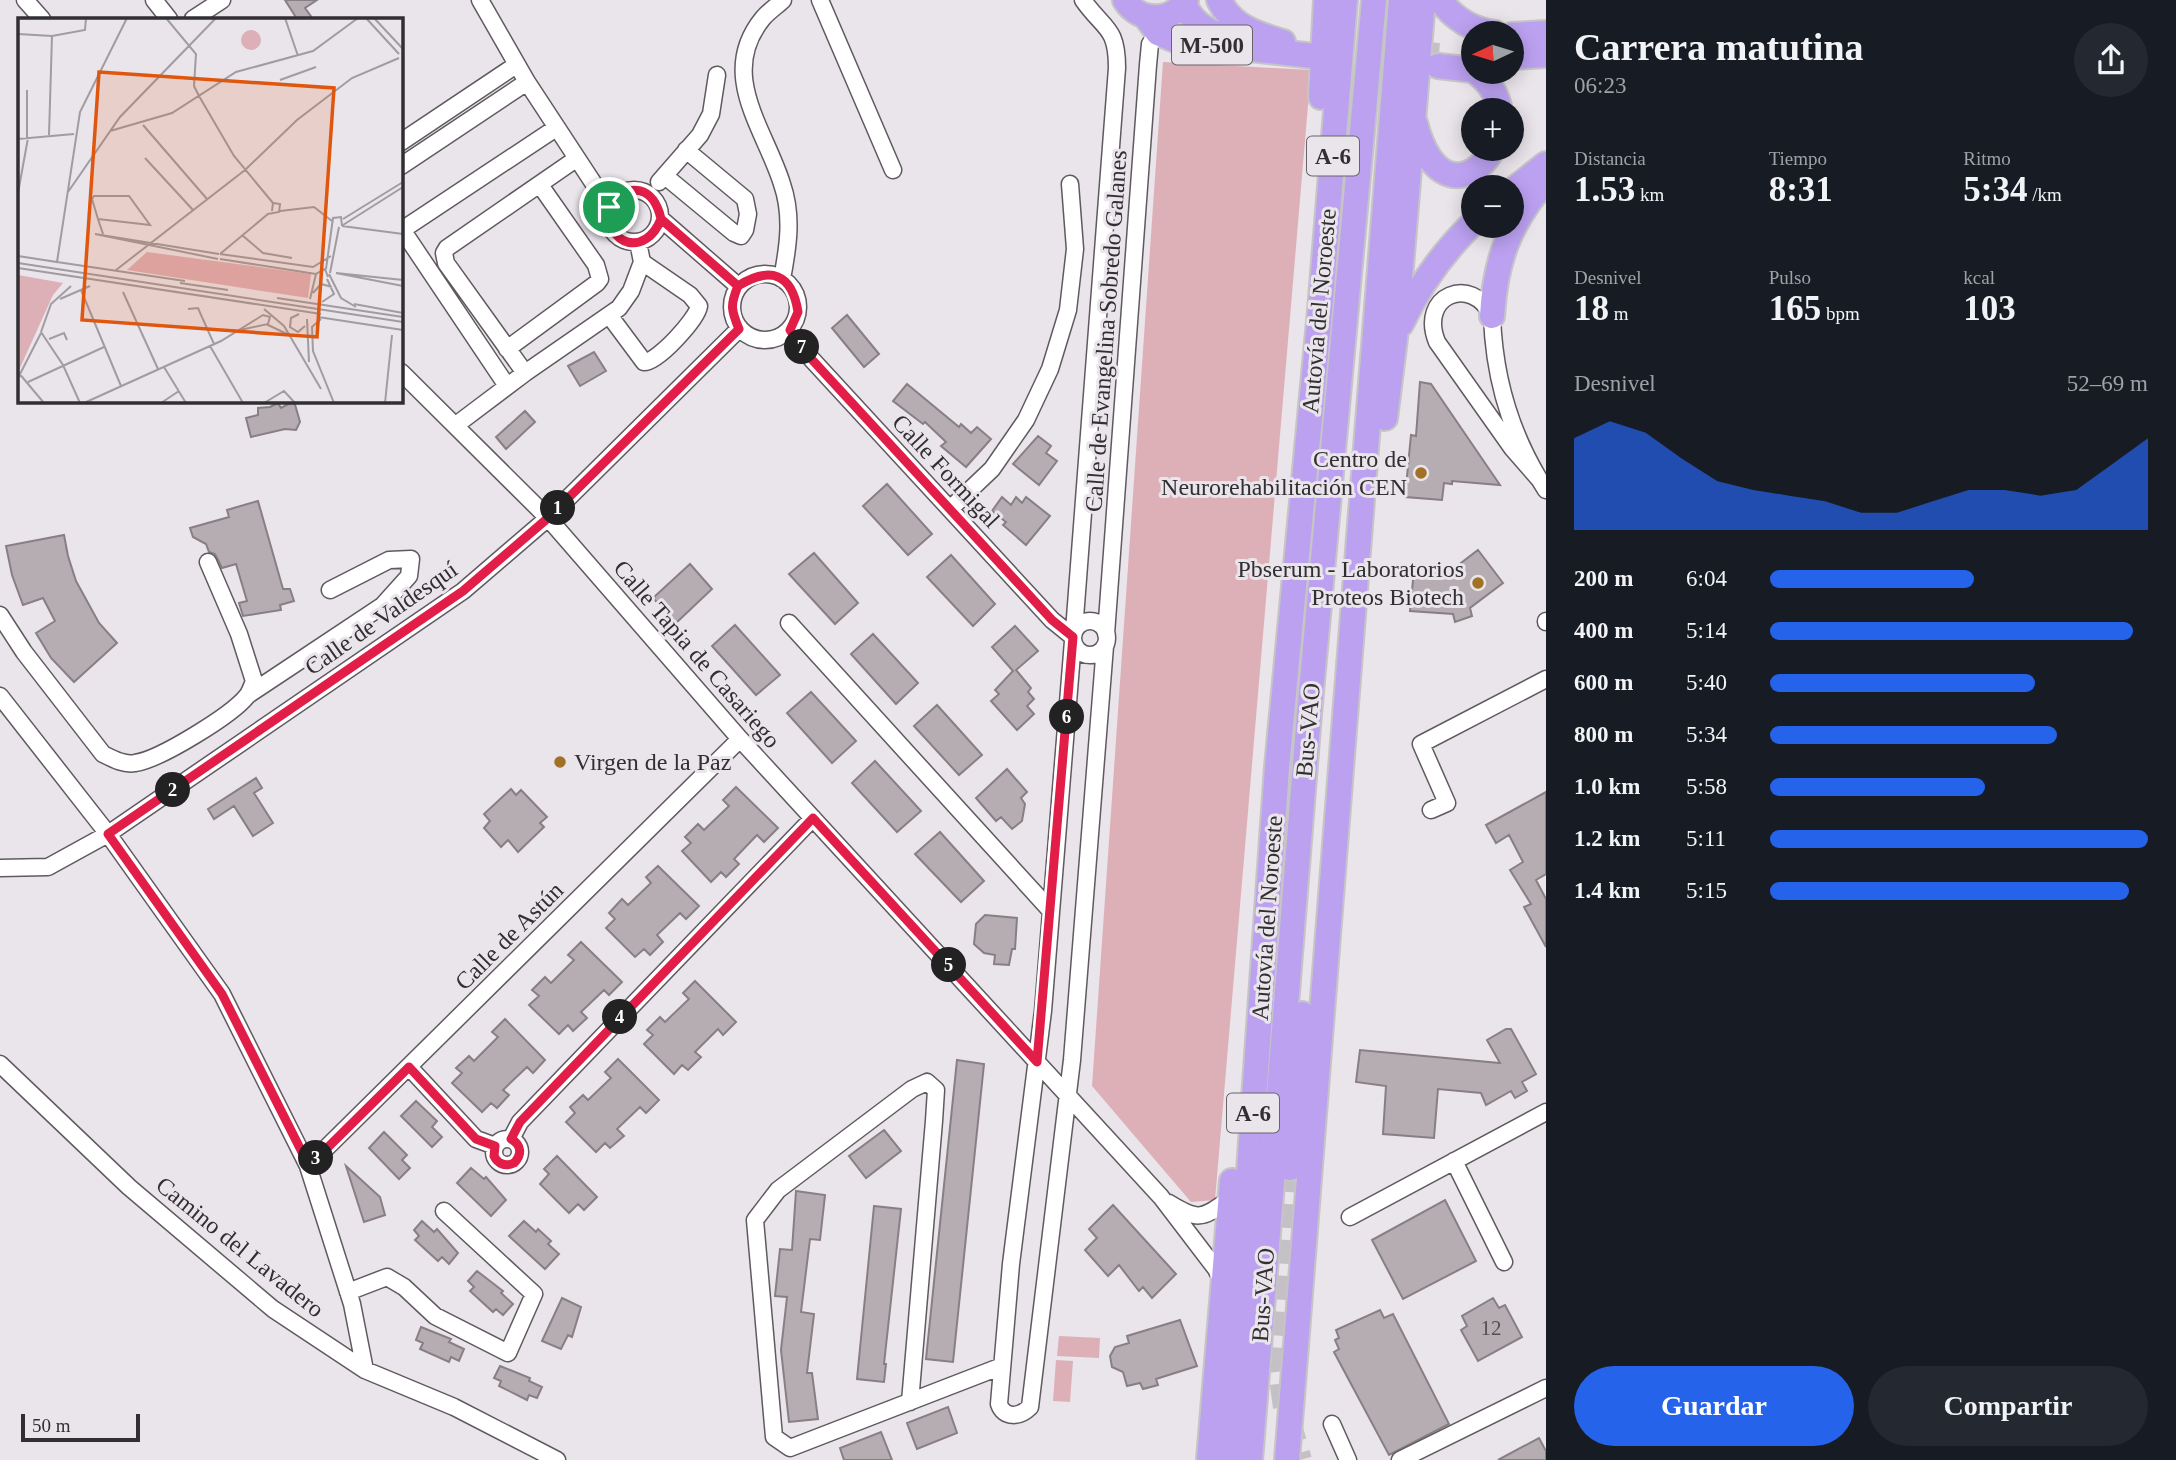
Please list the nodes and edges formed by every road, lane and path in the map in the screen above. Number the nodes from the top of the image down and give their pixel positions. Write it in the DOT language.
graph roads {
  1 [pos="25,0"];
  2 [pos="154,0"];
  3 [pos="222,0"];
  4 [pos="480,0"];
  5 [pos="783,0"];
  6 [pos="820,0"];
  7 [pos="1083,0"];
  8 [pos="1125,0"];
  9 [pos="1219,0"];
  10 [pos="1326,0"];
  11 [pos="1345,0"];
  12 [pos="1401,0"];
  13 [pos="1423,0"];
  14 [pos="1440,0"];
  15 [pos="1185,2"];
  16 [pos="1374,7"];
  17 [pos="41,18"];
  18 [pos="168,18"];
  19 [pos="195,18"];
  20 [pos="1461,21"];
  21 [pos="1152,25"];
  22 [pos="1546,33"];
  23 [pos="1524,34"];
  24 [pos="1287,43"];
  25 [pos="1546,55"];
  26 [pos="1524,56"];
  27 [pos="1439,61"];
  28 [pos="516,65"];
  29 [pos="1461,65"];
  30 [pos="1546,69"];
  31 [pos="1524,70"];
  32 [pos="717,75"];
  33 [pos="527,82"];
  34 [pos="1500,84"];
  35 [pos="1414,118"];
  36 [pos="556,128"];
  37 [pos="402,141"];
  38 [pos="686,150"];
  39 [pos="576,159"];
  40 [pos="1546,164"];
  41 [pos="402,165"];
  42 [pos="893,170"];
  43 [pos="665,176"];
  44 [pos="1524,181"];
  45 [pos="1546,181"];
  46 [pos="1070,184"];
  47 [pos="540,185"];
  48 [pos="648,193"];
  49 [pos="609,207"];
  50 [pos="661,219"];
  51 [pos="402,229"];
  52 [pos="1461,236"];
  53 [pos="638,242"];
  54 [pos="642,262"];
  55 [pos="782,279"];
  56 [pos="738,286"];
  57 [pos="1320,311"];
  58 [pos="609,315"];
  59 [pos="1492,316"];
  60 [pos="540,324"];
  61 [pos="739,329"];
  62 [pos="790,330"];
  63 [pos="1395,338"];
  64 [pos="507,349"];
  65 [pos="558,350"];
  66 [pos="402,373"];
  67 [pos="524,373"];
  68 [pos="507,386"];
  69 [pos="456,425"];
  70 [pos="1542,484"];
  71 [pos="950,509"];
  72 [pos="548,518"];
  73 [pos="208,562"];
  74 [pos="330,590"];
  75 [pos="0,615"];
  76 [pos="789,623"];
  77 [pos="1074,636"];
  78 [pos="1105,640"];
  79 [pos="1546,679"];
  80 [pos="0,696"];
  81 [pos="246,697"];
  82 [pos="740,739"];
  83 [pos="1277,767"];
  84 [pos="1431,810"];
  85 [pos="813,818"];
  86 [pos="108,834"];
  87 [pos="0,868"];
  88 [pos="1051,911"];
  89 [pos="1324,1006"];
  90 [pos="1037,1062"];
  91 [pos="0,1064"];
  92 [pos="409,1067"];
  93 [pos="1068,1095"];
  94 [pos="1546,1112"];
  95 [pos="511,1139"];
  96 [pos="495,1146"];
  97 [pos="1454,1161"];
  98 [pos="309,1166"];
  99 [pos="1290,1168"];
  100 [pos="1161,1198"];
  101 [pos="1230,1199"];
  102 [pos="444,1211"];
  103 [pos="1350,1217"];
  104 [pos="1504,1262"];
  105 [pos="1223,1283"];
  106 [pos="348,1292"];
  107 [pos="1002,1366"];
  108 [pos="365,1370"];
  109 [pos="1546,1388"];
  110 [pos="910,1402"];
  111 [pos="1332,1424"];
  112 [pos="557,1460"];
  113 [pos="1209,1460"];
  114 [pos="1229,1460"];
  115 [pos="1250,1460"];
  116 [pos="1287,1460"];
  117 [pos="1348,1460"];
  118 [pos="1400,1460"];
  1 -- 17 [label="street"];
  2 -- 18 [label="street"];
  3 -- 19 [label="street"];
  4 -- 28 [label="street"];
  5 -- 55 [label="street"];
  6 -- 42 [label="street"];
  7 -- 77 [label="street, Calle de Evangelina Sobredo Galanes"];
  8 -- 21 [label="highway, M-500"];
  9 -- 24 [label="highway"];
  10 -- 57 [label="highway"];
  11 -- 57 [label="highway, Autovía del Noroeste / A-6"];
  12 -- 89 [label="highway, A-6"];
  13 -- 35 [label="highway"];
  14 -- 20 [label="highway"];
  15 -- 21 [label="highway, M-500"];
  15 -- 24 [label="highway, M-500"];
  16 -- 99 [label="highway"];
  16 -- 115 [label="highway, Bus-VAO"];
  21 -- 24 [label="highway, M-500"];
  21 -- 78 [label="street, Calle de Evangelina Sobredo Galanes"];
  22 -- 23 [label="highway"];
  25 -- 26 [label="highway"];
  27 -- 29 [label="highway"];
  28 -- 33 [label="street"];
  28 -- 37 [label="street"];
  30 -- 31 [label="highway"];
  32 -- 38 [label="street"];
  33 -- 36 [label="street"];
  33 -- 41 [label="street"];
  34 -- 35 [label="highway"];
  35 -- 63 [label="highway"];
  36 -- 39 [label="street"];
  36 -- 51 [label="street"];
  38 -- 43 [label="street"];
  38 -- 43 [label="street"];
  39 -- 47 [label="street"];
  39 -- 49 [label="street"];
  40 -- 44 [label="highway"];
  43 -- 48 [label="street"];
  45 -- 59 [label="highway"];
  46 -- 71 [label="street"];
  47 -- 60 [label="street"];
  47 -- 64 [label="street"];
  48 -- 49 [label="street"];
  48 -- 50 [label="street"];
  49 -- 53 [label="street"];
  50 -- 53 [label="street"];
  50 -- 56 [label="street"];
  51 -- 68 [label="street"];
  52 -- 63 [label="highway"];
  53 -- 54 [label="street"];
  54 -- 58 [label="street"];
  54 -- 58 [label="street"];
  55 -- 56 [label="street"];
  55 -- 62 [label="street"];
  56 -- 61 [label="street"];
  57 -- 83 [label="highway, Autovía del Noroeste / A-6"];
  58 -- 65 [label="street"];
  59 -- 70 [label="street"];
  59 -- 70 [label="street"];
  60 -- 64 [label="street"];
  60 -- 65 [label="street"];
  61 -- 62 [label="street"];
  61 -- 72 [label="street, Calle de Valdesquí"];
  62 -- 71 [label="street, Calle Formigal"];
  63 -- 89 [label="highway"];
  64 -- 67 [label="street"];
  65 -- 67 [label="street"];
  66 -- 69 [label="street, Calle Tapia de Casariego"];
  67 -- 68 [label="street"];
  68 -- 69 [label="street"];
  69 -- 72 [label="street, Calle Tapia de Casariego"];
  71 -- 77 [label="street, Calle Formigal"];
  72 -- 82 [label="street, Calle Tapia de Casariego"];
  72 -- 86 [label="street, Calle de Valdesquí"];
  73 -- 81 [label="street"];
  74 -- 81 [label="street"];
  75 -- 81 [label="street"];
  76 -- 88 [label="street"];
  77 -- 78 [label="street"];
  77 -- 78 [label="street"];
  77 -- 88 [label="street, Calle de Evangelina Sobredo Galanes"];
  78 -- 93 [label="street, Calle de Evangelina Sobredo Galanes"];
  79 -- 84 [label="street"];
  80 -- 86 [label="street"];
  82 -- 85 [label="street, Calle Tapia de Casariego"];
  82 -- 92 [label="street, Calle de Astún"];
  83 -- 101 [label="highway"];
  83 -- 114 [label="highway, Autovía del Noroeste / A-6"];
  85 -- 90 [label="street, Calle Tapia de Casariego"];
  85 -- 95 [label="street"];
  86 -- 87 [label="street, Calle de Valdesquí"];
  86 -- 98 [label="street"];
  88 -- 90 [label="street, Calle de Evangelina Sobredo Galanes"];
  89 -- 116 [label="highway, A-6"];
  90 -- 93 [label="street, Calle Tapia de Casariego"];
  90 -- 107 [label="street, Calle de Evangelina Sobredo Galanes"];
  91 -- 108 [label="street, Camino del Lavadero"];
  92 -- 96 [label="street"];
  92 -- 98 [label="street, Calle de Astún"];
  93 -- 100 [label="street, Calle Tapia de Casariego"];
  93 -- 107 [label="street, Calle de Evangelina Sobredo Galanes"];
  94 -- 97 [label="street"];
  95 -- 96 [label="street"];
  95 -- 96 [label="street"];
  97 -- 103 [label="street"];
  97 -- 104 [label="street"];
  98 -- 106 [label="street"];
  100 -- 101 [label="street, Calle Tapia de Casariego"];
  100 -- 105 [label="street, Calle Tapia de Casariego"];
  101 -- 105 [label="highway"];
  102 -- 106 [label="street"];
  105 -- 113 [label="highway"];
  106 -- 108 [label="street"];
  107 -- 110 [label="street"];
  108 -- 112 [label="street, Camino del Lavadero"];
  109 -- 118 [label="street"];
  110 -- 110 [label="street"];
  111 -- 117 [label="street"];
}
